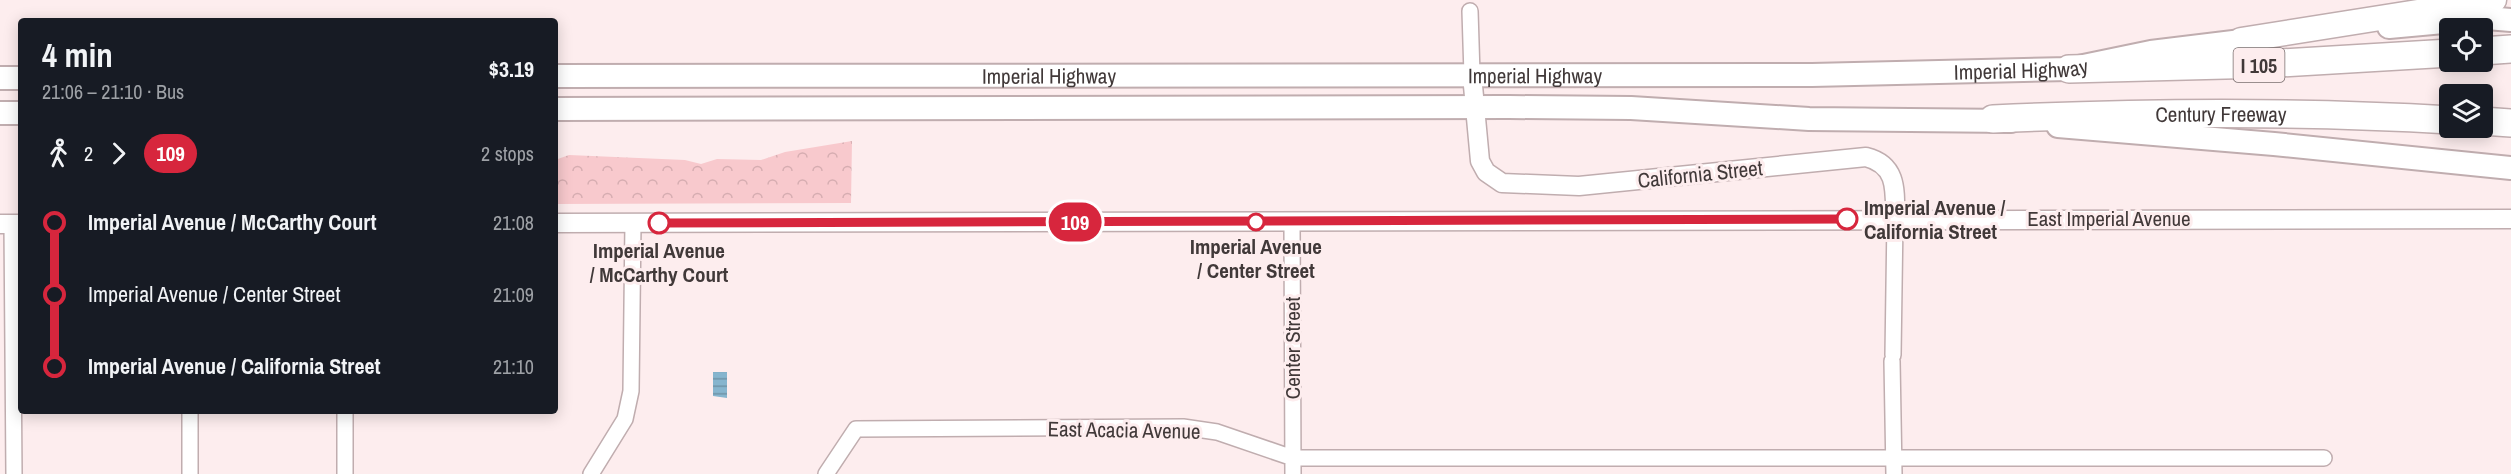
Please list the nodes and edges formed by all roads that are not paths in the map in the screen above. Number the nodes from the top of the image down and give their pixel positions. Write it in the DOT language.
graph roads {
  1 [pos="2494,0"];
  2 [pos="1470,11"];
  3 [pos="2511,20"];
  4 [pos="2241,40"];
  5 [pos="2511,49"];
  6 [pos="2493,50"];
  7 [pos="2439,54"];
  8 [pos="2069,69"];
  9 [pos="635,75"];
  10 [pos="1472,75"];
  11 [pos="558,76"];
  12 [pos="0,78"];
  13 [pos="18,78"];
  14 [pos="636,107"];
  15 [pos="1474,107"];
  16 [pos="558,109"];
  17 [pos="0,113"];
  18 [pos="18,113"];
  19 [pos="1993,119"];
  20 [pos="2439,119"];
  21 [pos="2493,122"];
  22 [pos="2511,123"];
  23 [pos="2511,168"];
  24 [pos="1895,219"];
  25 [pos="2511,219"];
  26 [pos="1292,222"];
  27 [pos="558,223"];
  28 [pos="633,223"];
  29 [pos="11,224"];
  30 [pos="190,414"];
  31 [pos="345,414"];
  32 [pos="1293,458"];
  33 [pos="1895,458"];
  34 [pos="2324,458"];
  35 [pos="14,474"];
  36 [pos="190,474"];
  37 [pos="345,474"];
  38 [pos="591,474"];
  39 [pos="826,474"];
  40 [pos="1293,474"];
  41 [pos="1894,474"];
  1 -- 4 [label="highway"];
  2 -- 10 [label="street, California Street"];
  3 -- 4 [label="main road, Imperial Highway"];
  4 -- 8 [label="main road, Imperial Highway"];
  5 -- 6 [label="highway"];
  7 -- 8 [label="highway, I 105"];
  8 -- 10 [label="main road, Imperial Highway"];
  9 -- 10 [label="main road, Imperial Highway"];
  9 -- 11 [label="main road, Imperial Highway"];
  9 -- 14 [label="main road"];
  10 -- 15 [label="street, California Street"];
  12 -- 13 [label="main road"];
  14 -- 15 [label="main road, Imperial Highway"];
  14 -- 16 [label="main road, Imperial Highway"];
  15 -- 19 [label="main road, Imperial Highway"];
  15 -- 24 [label="street, California Street"];
  17 -- 18 [label="main road"];
  19 -- 20 [label="highway, Century Freeway"];
  19 -- 23 [label="main road, Imperial Highway"];
  21 -- 22 [label="highway"];
  24 -- 25 [label="street, East Imperial Avenue"];
  24 -- 26 [label="street, East Imperial Avenue"];
  24 -- 33 [label="street, California Street"];
  26 -- 28 [label="street, East Imperial Avenue"];
  26 -- 32 [label="street, Center Street"];
  27 -- 28 [label="street, East Imperial Avenue"];
  28 -- 38 [label="street"];
  29 -- 35 [label="street"];
  30 -- 36 [label="street"];
  31 -- 37 [label="street"];
  32 -- 33 [label="street, East Acacia Avenue"];
  32 -- 39 [label="street, East Acacia Avenue"];
  32 -- 40 [label="street, Center Street"];
  33 -- 34 [label="street, East Acacia Avenue"];
  33 -- 41 [label="street, California Street"];
}
